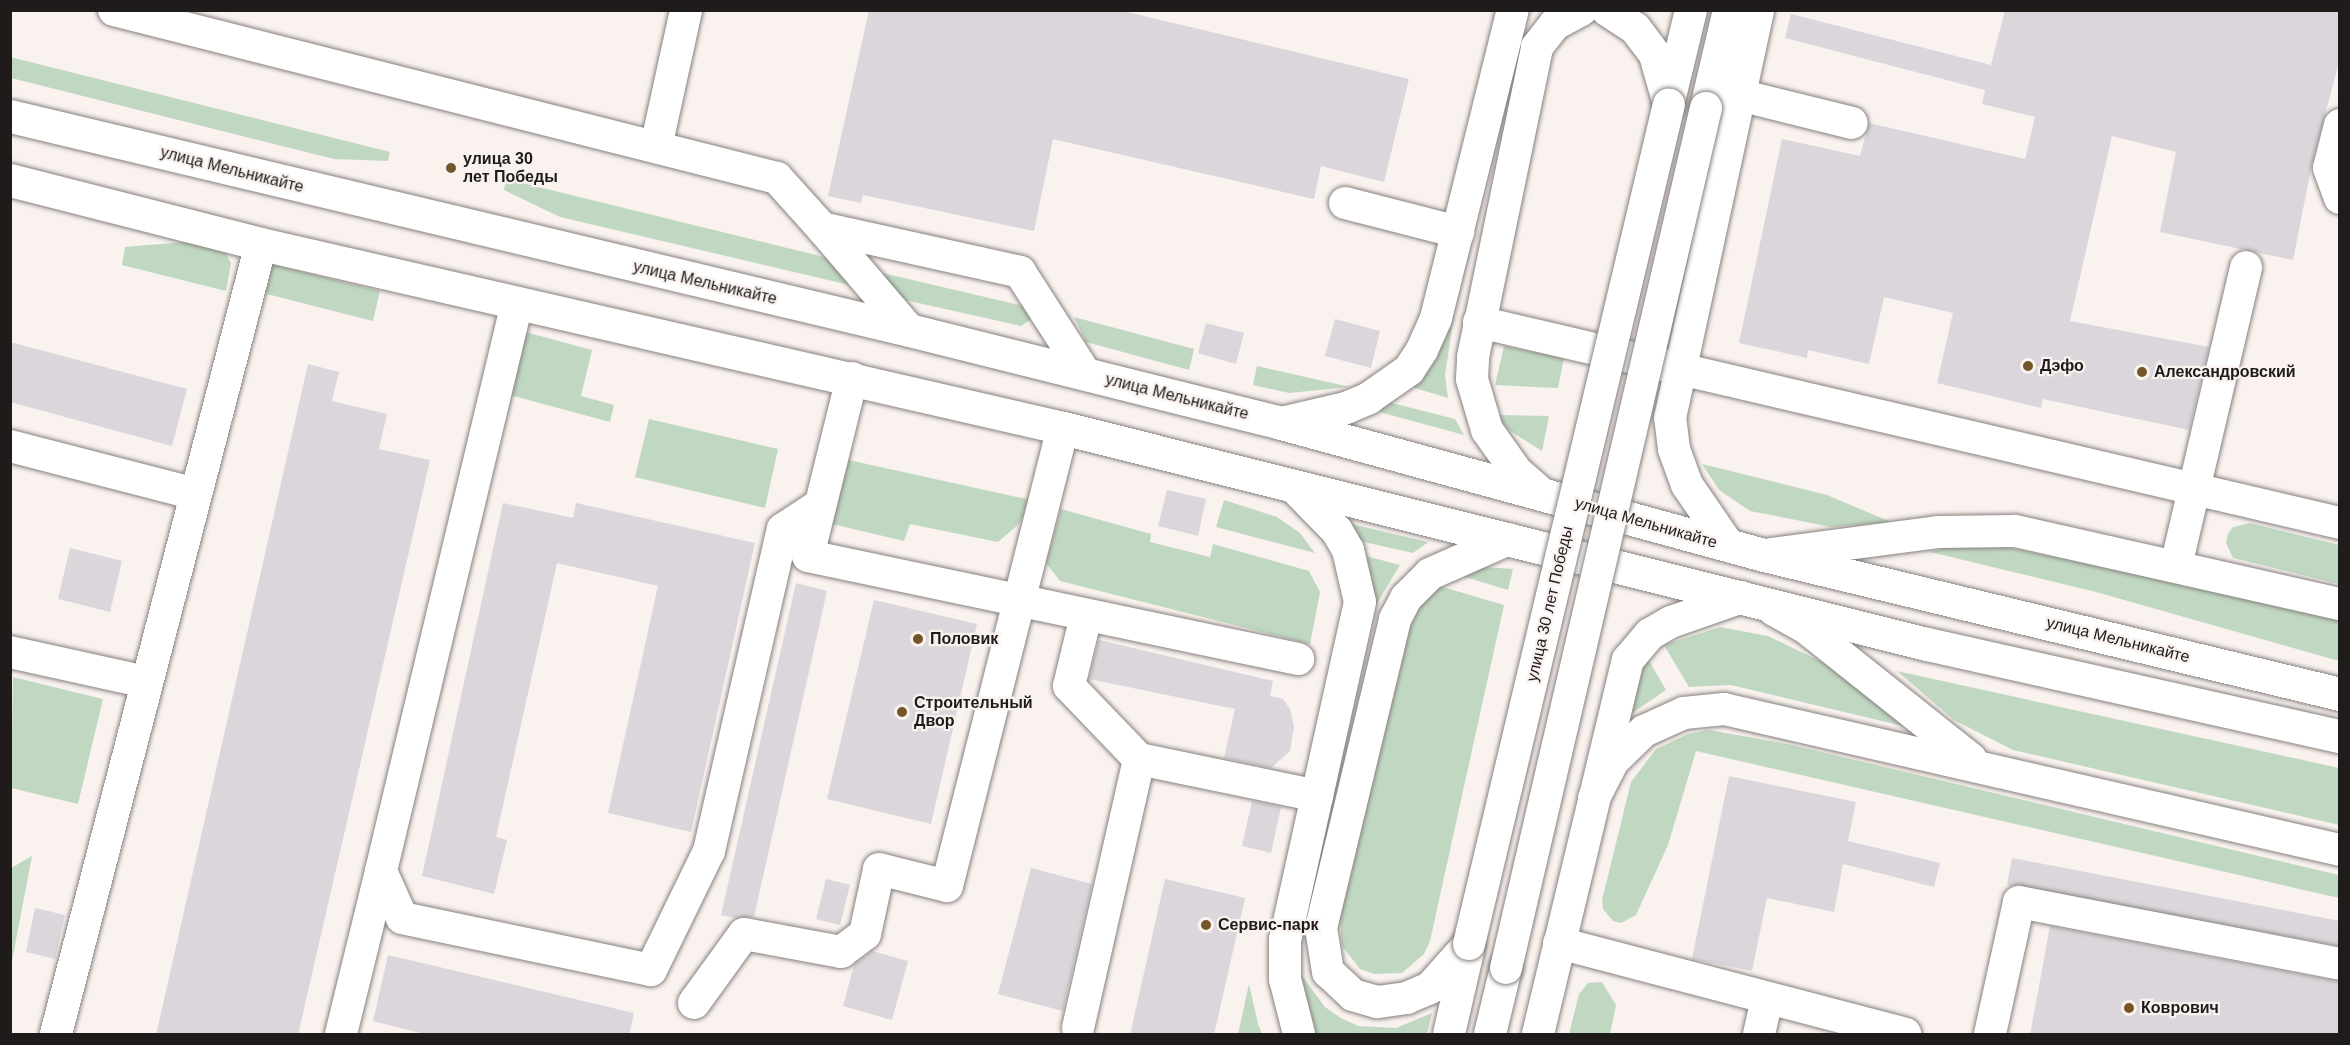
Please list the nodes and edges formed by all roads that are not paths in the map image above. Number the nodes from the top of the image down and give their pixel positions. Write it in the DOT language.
graph roads {
  1 [pos="686,10"];
  2 [pos="1513,10"];
  3 [pos="1581,10"];
  4 [pos="1607,10"];
  5 [pos="1691,10"];
  6 [pos="1729,10"];
  7 [pos="1758,10"];
  8 [pos="134,13"];
  9 [pos="1738,95"];
  10 [pos="1669,104"];
  11 [pos="10,116"];
  12 [pos="1852,123"];
  13 [pos="2340,125"];
  14 [pos="656,147"];
  15 [pos="10,180"];
  16 [pos="2340,198"];
  17 [pos="1345,203"];
  18 [pos="822,228"];
  19 [pos="1458,232"];
  20 [pos="261,244"];
  21 [pos="2246,267"];
  22 [pos="517,303"];
  23 [pos="1479,322"];
  24 [pos="909,330"];
  25 [pos="1677,369"];
  26 [pos="1086,375"];
  27 [pos="852,378"];
  28 [pos="1281,423"];
  29 [pos="1063,428"];
  30 [pos="10,446"];
  31 [pos="2195,489"];
  32 [pos="1297,490"];
  33 [pos="1541,493"];
  34 [pos="195,494"];
  35 [pos="821,504"];
  36 [pos="2338,514"];
  37 [pos="1509,539"];
  38 [pos="1729,546"];
  39 [pos="1764,555"];
  40 [pos="2176,566"];
  41 [pos="1750,599"];
  42 [pos="1018,601"];
  43 [pos="2340,604"];
  44 [pos="1086,616"];
  45 [pos="10,652"];
  46 [pos="1298,659"];
  47 [pos="146,682"];
  48 [pos="2340,693"];
  49 [pos="2340,736"];
  50 [pos="1139,759"];
  51 [pos="1978,764"];
  52 [pos="1317,796"];
  53 [pos="1594,798"];
  54 [pos="2340,850"];
  55 [pos="381,871"];
  56 [pos="1559,943"];
  57 [pos="1469,944"];
  58 [pos="2340,963"];
  59 [pos="1767,999"];
  60 [pos="694,1003"];
  61 [pos="1078,1028"];
  62 [pos="56,1035"];
  63 [pos="341,1035"];
  64 [pos="1299,1035"];
  65 [pos="1449,1035"];
  66 [pos="1490,1035"];
  67 [pos="1538,1035"];
  68 [pos="1759,1035"];
  69 [pos="1905,1035"];
  70 [pos="1990,1035"];
  1 -- 14 [label="street"];
  2 -- 19 [label="street"];
  3 -- 23 [label="street"];
  4 -- 10 [label="street"];
  5 -- 10 [label="street, улица 30 лет Победы"];
  6 -- 66 [label="street, bridge"];
  7 -- 9 [label="street"];
  8 -- 14 [label="street"];
  9 -- 12 [label="street"];
  9 -- 25 [label="street"];
  10 -- 57 [label="street, улица 30 лет Победы, bridge"];
  11 -- 24 [label="main road, улица Мельникайте"];
  13 -- 16 [label="street"];
  14 -- 18 [label="street"];
  15 -- 20 [label="main road"];
  17 -- 19 [label="street"];
  18 -- 24 [label="street"];
  18 -- 26 [label="street"];
  19 -- 28 [label="street"];
  20 -- 22 [label="main road"];
  20 -- 34 [label="street"];
  21 -- 31 [label="street"];
  22 -- 27 [label="main road"];
  22 -- 55 [label="street"];
  23 -- 25 [label="street"];
  23 -- 33 [label="street"];
  24 -- 26 [label="main road, улица Мельникайте"];
  25 -- 31 [label="street"];
  25 -- 38 [label="street"];
  26 -- 28 [label="main road, улица Мельникайте"];
  27 -- 29 [label="main road"];
  27 -- 35 [label="street"];
  28 -- 33 [label="main road, улица Мельникайте"];
  29 -- 32 [label="main road"];
  29 -- 42 [label="street"];
  30 -- 34 [label="street"];
  31 -- 36 [label="street"];
  31 -- 40 [label="street"];
  32 -- 37 [label="main road"];
  32 -- 52 [label="street"];
  33 -- 38 [label="main road, улица Мельникайте"];
  34 -- 47 [label="street"];
  35 -- 42 [label="street"];
  35 -- 55 [label="street"];
  37 -- 41 [label="main road"];
  37 -- 57 [label="street"];
  38 -- 39 [label="main road, улица Мельникайте"];
  39 -- 40 [label="street"];
  39 -- 48 [label="main road, улица Мельникайте"];
  40 -- 43 [label="street"];
  41 -- 49 [label="main road"];
  41 -- 51 [label="street"];
  41 -- 53 [label="street"];
  42 -- 44 [label="street"];
  42 -- 60 [label="street"];
  44 -- 46 [label="street"];
  44 -- 50 [label="street"];
  45 -- 47 [label="street"];
  47 -- 62 [label="street"];
  50 -- 52 [label="street"];
  50 -- 61 [label="street"];
  51 -- 53 [label="street"];
  51 -- 54 [label="street"];
  52 -- 64 [label="street"];
  53 -- 56 [label="street"];
  55 -- 63 [label="street"];
  56 -- 59 [label="street"];
  56 -- 67 [label="street"];
  57 -- 65 [label="street, улица 30 лет Победы"];
  58 -- 70 [label="street"];
  59 -- 68 [label="street"];
  59 -- 69 [label="street"];
}
